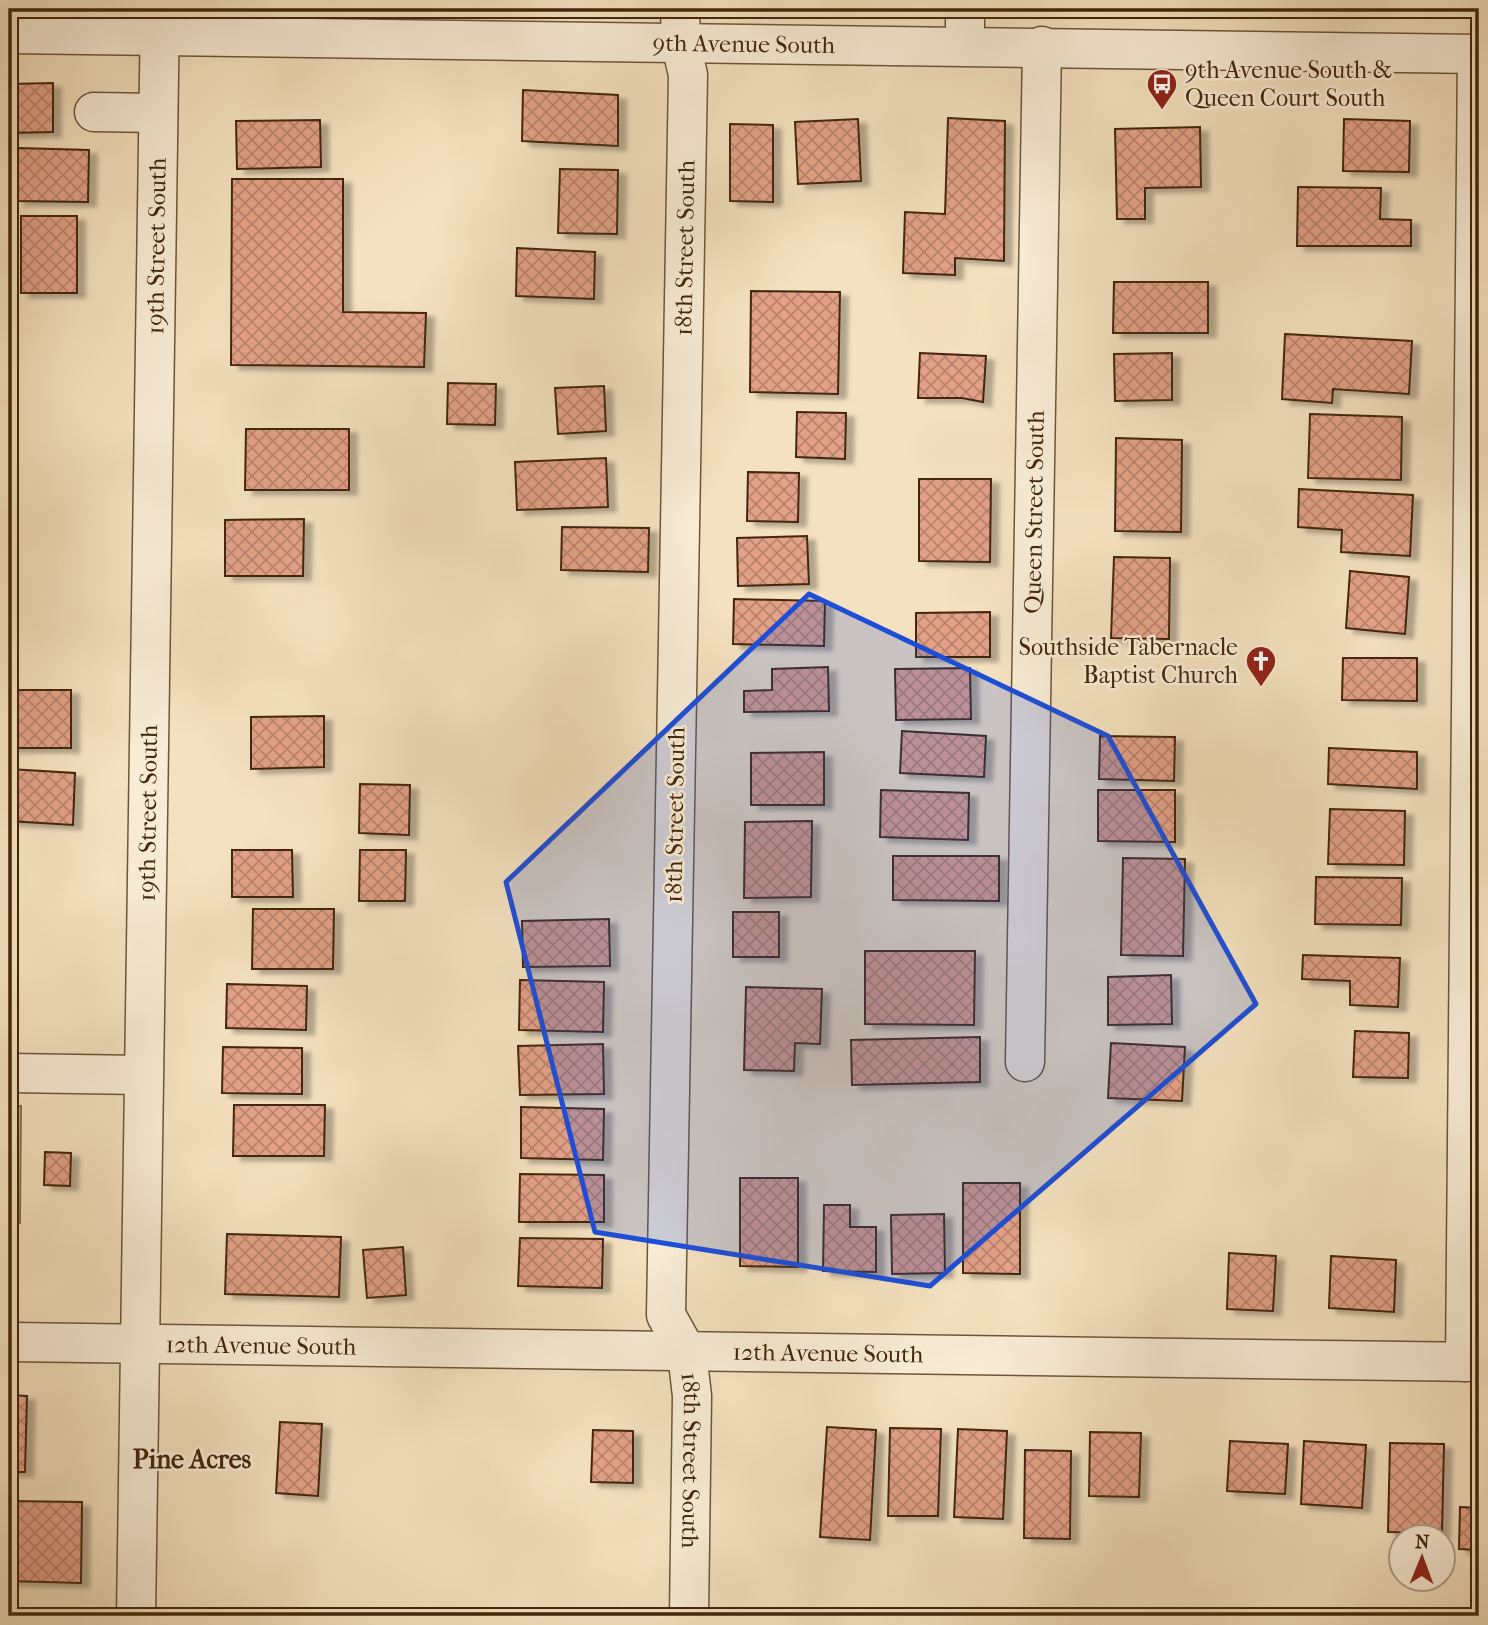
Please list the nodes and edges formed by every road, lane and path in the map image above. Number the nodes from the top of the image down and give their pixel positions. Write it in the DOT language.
graph roads {
  1 [pos="160,22"];
  2 [pos="681,26"];
  3 [pos="965,27"];
  4 [pos="9,34"];
  5 [pos="1042,46"];
  6 [pos="1478,54"];
  7 [pos="94,111"];
  8 [pos="158,113"];
  9 [pos="1025,1062"];
  10 [pos="9,1073"];
  11 [pos="142,1074"];
  12 [pos="9,1342"];
  13 [pos="140,1345"];
  14 [pos="687,1353"];
  15 [pos="1472,1362"];
  16 [pos="136,1616"];
  17 [pos="689,1616"];
  1 -- 2 [label="street, 9th Avenue South"];
  1 -- 4 [label="street, 9th Avenue South"];
  1 -- 8 [label="street, 19th Street South"];
  2 -- 3 [label="street, 9th Avenue South"];
  2 -- 14 [label="street, 18th Street South"];
  3 -- 5 [label="street, 9th Avenue South"];
  5 -- 6 [label="street, 9th Avenue South"];
  5 -- 9 [label="street, Queen Street South"];
  6 -- 15 [label="street"];
  7 -- 8 [label="street"];
  8 -- 11 [label="street, 19th Street South"];
  10 -- 11 [label="street"];
  11 -- 13 [label="street, 19th Street South"];
  12 -- 13 [label="street, 12th Avenue South"];
  13 -- 14 [label="street, 12th Avenue South"];
  13 -- 16 [label="street, 19th Street South"];
  14 -- 15 [label="street, 12th Avenue South"];
  14 -- 17 [label="street, 18th Street South"];
}
